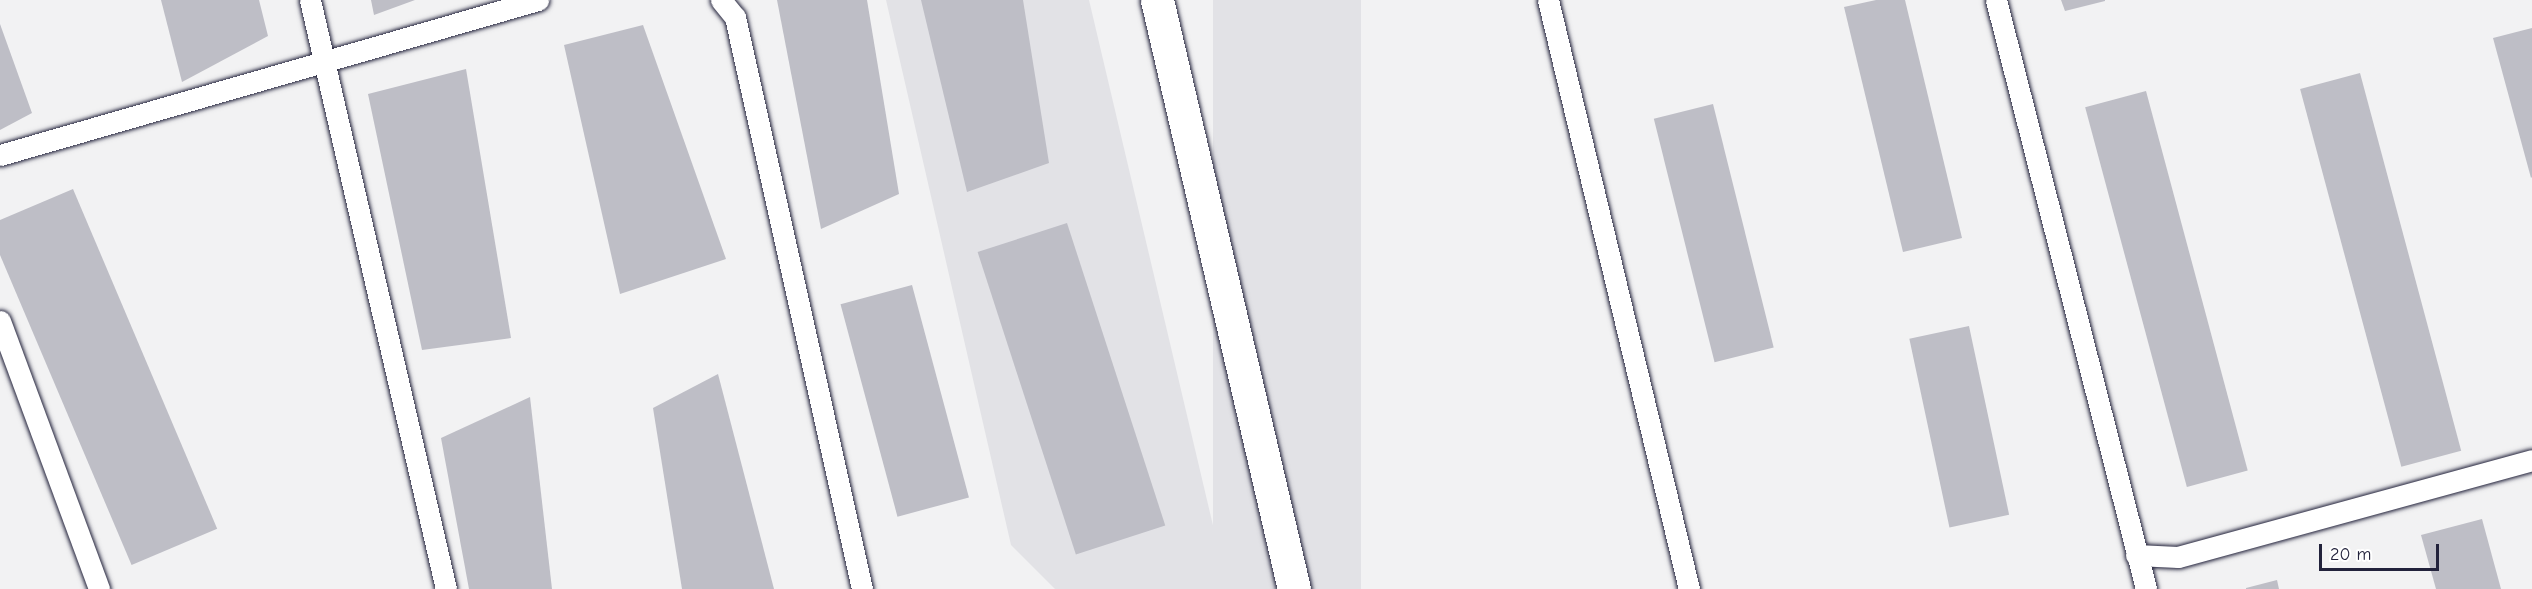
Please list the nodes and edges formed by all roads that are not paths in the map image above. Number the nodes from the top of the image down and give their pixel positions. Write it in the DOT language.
graph roads {
  1 [pos="310,0"];
  2 [pos="538,0"];
  3 [pos="721,0"];
  4 [pos="1157,0"];
  5 [pos="1548,0"];
  6 [pos="1996,0"];
  7 [pos="324,60"];
  8 [pos="0,155"];
  9 [pos="0,321"];
  10 [pos="2532,460"];
  11 [pos="2136,555"];
  12 [pos="99,589"];
  13 [pos="446,589"];
  14 [pos="862,589"];
  15 [pos="1294,589"];
  16 [pos="1689,589"];
  17 [pos="2146,589"];
  1 -- 7 [label="lane"];
  2 -- 7 [label="lane"];
  3 -- 14 [label="lane"];
  4 -- 15 [label="street"];
  5 -- 16 [label="lane"];
  6 -- 11 [label="lane"];
  7 -- 8 [label="lane"];
  7 -- 13 [label="lane"];
  9 -- 12 [label="lane"];
  10 -- 11 [label="lane"];
  11 -- 17 [label="lane"];
}
